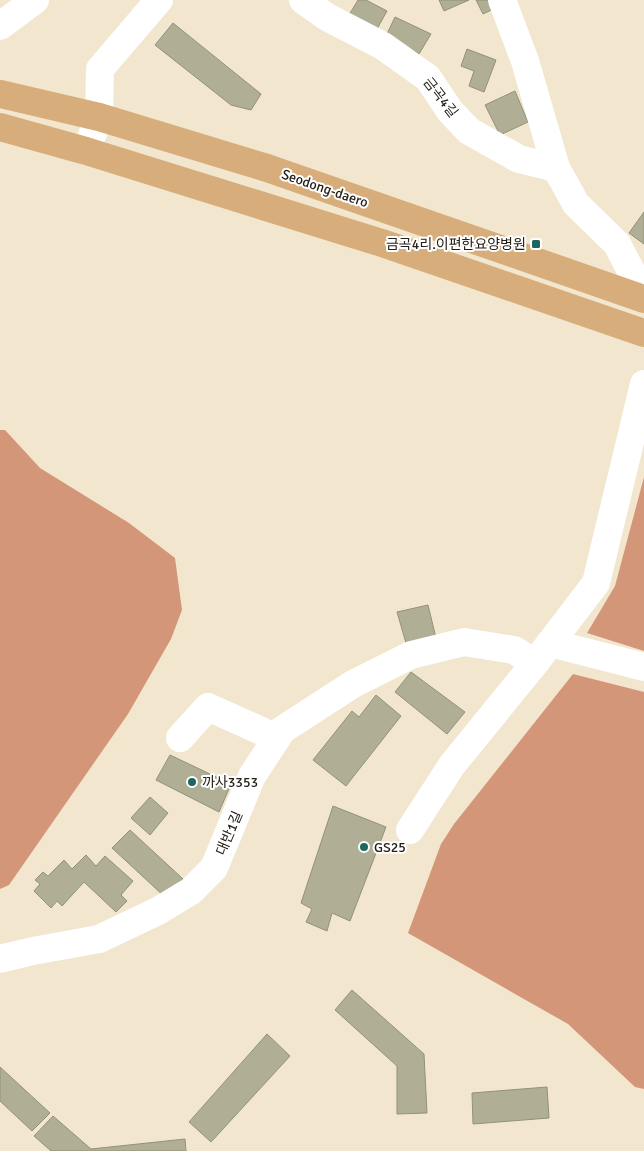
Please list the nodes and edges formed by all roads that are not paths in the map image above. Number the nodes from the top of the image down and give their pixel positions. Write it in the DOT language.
graph roads {
  1 [pos="35,0"];
  2 [pos="159,0"];
  3 [pos="303,0"];
  4 [pos="502,0"];
  5 [pos="0,26"];
  6 [pos="0,94"];
  7 [pos="99,117"];
  8 [pos="0,128"];
  9 [pos="86,151"];
  10 [pos="556,168"];
  11 [pos="644,297"];
  12 [pos="644,333"];
  13 [pos="644,384"];
  14 [pos="542,653"];
  15 [pos="644,667"];
  16 [pos="180,738"];
  17 [pos="277,738"];
  18 [pos="410,830"];
  19 [pos="0,959"];
  1 -- 5 [label="street"];
  2 -- 7 [label="street"];
  3 -- 10 [label="street, 금곡4길"];
  4 -- 10 [label="street"];
  6 -- 7 [label="main road, Seodong-daero"];
  7 -- 9 [label="street"];
  7 -- 11 [label="main road, Seodong-daero"];
  8 -- 9 [label="main road"];
  9 -- 12 [label="main road"];
  10 -- 11 [label="street"];
  13 -- 14 [label="street"];
  14 -- 15 [label="street, 대반1길"];
  14 -- 17 [label="street, 대반1길"];
  14 -- 18 [label="street"];
  16 -- 17 [label="street"];
  17 -- 19 [label="street, 대반1길"];
}
